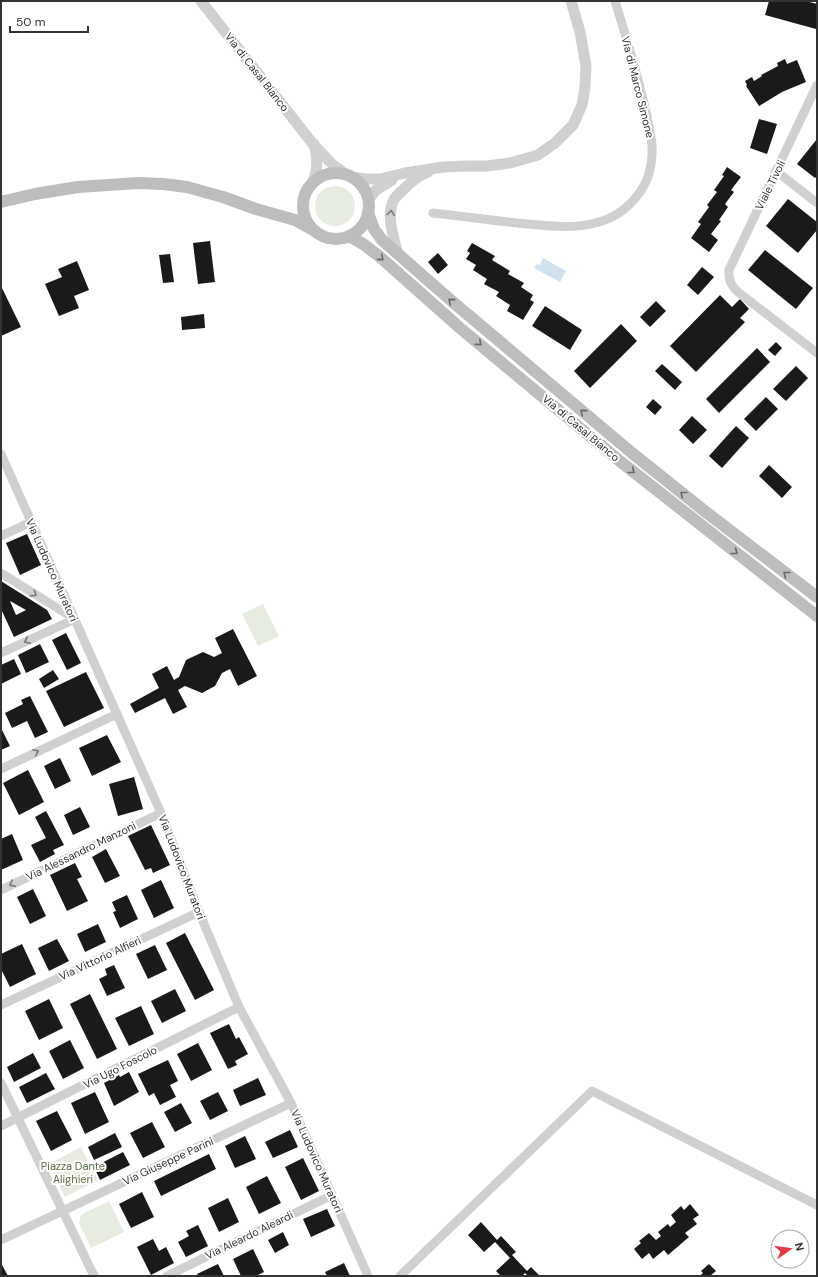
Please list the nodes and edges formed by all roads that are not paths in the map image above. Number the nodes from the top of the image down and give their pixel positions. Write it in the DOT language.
graph roads {
  1 [pos="201,1"];
  2 [pos="571,1"];
  3 [pos="615,1"];
  4 [pos="817,85"];
  5 [pos="313,144"];
  6 [pos="443,167"];
  7 [pos="776,171"];
  8 [pos="405,173"];
  9 [pos="349,176"];
  10 [pos="312,184"];
  11 [pos="304,199"];
  12 [pos="368,200"];
  13 [pos="1,202"];
  14 [pos="817,203"];
  15 [pos="266,211"];
  16 [pos="368,213"];
  17 [pos="433,213"];
  18 [pos="315,231"];
  19 [pos="349,236"];
  20 [pos="396,252"];
  21 [pos="817,353"];
  22 [pos="1,454"];
  23 [pos="31,522"];
  24 [pos="1,536"];
  25 [pos="1,573"];
  26 [pos="817,597"];
  27 [pos="817,616"];
  28 [pos="74,619"];
  29 [pos="1,653"];
  30 [pos="117,714"];
  31 [pos="1,769"];
  32 [pos="161,813"];
  33 [pos="1,890"];
  34 [pos="199,912"];
  35 [pos="1,1005"];
  36 [pos="239,1007"];
  37 [pos="1,1083"];
  38 [pos="291,1103"];
  39 [pos="18,1118"];
  40 [pos="1,1126"];
  41 [pos="332,1195"];
  42 [pos="817,1205"];
  43 [pos="62,1211"];
  44 [pos="1,1240"];
  45 [pos="94,1276"];
  46 [pos="167,1276"];
  47 [pos="368,1276"];
  48 [pos="400,1276"];
  1 -- 5 [label="street, Via di Casal Bianco"];
  2 -- 6 [label="street"];
  3 -- 17 [label="street, Via di Marco Simone"];
  4 -- 7 [label="street, Viale Tivoli"];
  5 -- 9 [label="street, Via di Casal Bianco"];
  5 -- 10 [label="street, Via di Casal Bianco"];
  6 -- 8 [label="street"];
  20 -- 6 [label="street, one-way"];
  7 -- 14 [label="street"];
  7 -- 21 [label="street, Viale Tivoli"];
  8 -- 9 [label="street"];
  8 -- 12 [label="street"];
  9 -- 10 [label="main road"];
  9 -- 12 [label="main road"];
  10 -- 11 [label="main road"];
  11 -- 15 [label="main road"];
  11 -- 18 [label="main road"];
  12 -- 16 [label="main road"];
  13 -- 15 [label="main road"];
  15 -- 18 [label="main road"];
  16 -- 19 [label="main road"];
  16 -- 20 [label="main road, Via di Casal Bianco"];
  18 -- 19 [label="main road"];
  19 -- 27 [label="main road, Via di Casal Bianco, one-way"];
  26 -- 20 [label="main road, Via di Casal Bianco, one-way"];
  22 -- 23 [label="street, Via Ludovico Muratori"];
  23 -- 24 [label="street"];
  23 -- 28 [label="street, Via Ludovico Muratori"];
  25 -- 28 [label="street, one-way"];
  28 -- 29 [label="street, one-way"];
  28 -- 30 [label="street, Via Ludovico Muratori"];
  31 -- 30 [label="street, one-way"];
  30 -- 32 [label="street, Via Ludovico Muratori"];
  32 -- 33 [label="street, Via Alessandro Manzoni, one-way"];
  32 -- 34 [label="street, Via Ludovico Muratori"];
  34 -- 35 [label="street, Via Vittorio Alfieri"];
  34 -- 36 [label="street, Via Ludovico Muratori"];
  36 -- 38 [label="street, Via Ludovico Muratori"];
  36 -- 39 [label="street, Via Ugo Foscolo"];
  37 -- 39 [label="street"];
  38 -- 41 [label="street, Via Ludovico Muratori"];
  38 -- 43 [label="street, Via Giuseppe Parini"];
  39 -- 40 [label="street, Via Ugo Foscolo"];
  39 -- 43 [label="street"];
  41 -- 46 [label="street, Via Aleardo Aleardi"];
  41 -- 47 [label="street, Via Ludovico Muratori"];
  42 -- 48 [label="street"];
  43 -- 44 [label="street, Via Giuseppe Parini"];
  43 -- 45 [label="street"];
}
